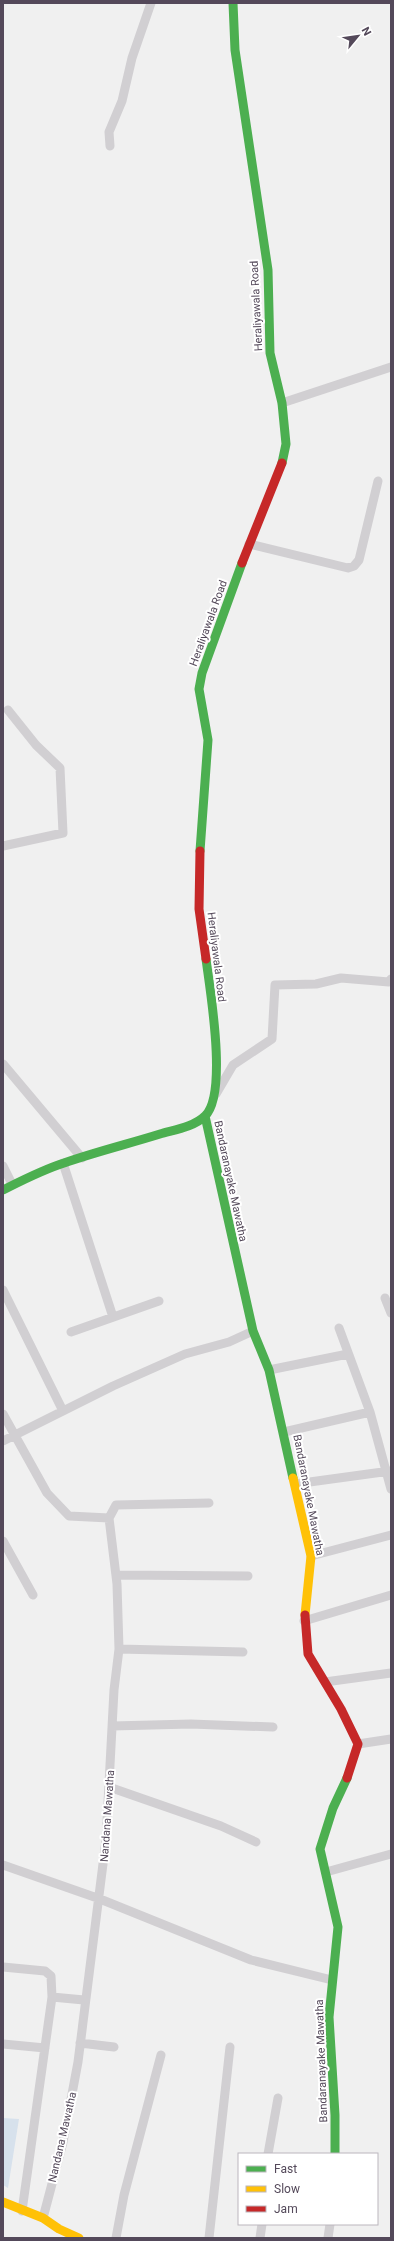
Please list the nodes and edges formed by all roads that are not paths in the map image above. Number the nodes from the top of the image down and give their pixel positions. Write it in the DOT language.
graph roads {
  1 [pos="151,3"];
  2 [pos="233,3"];
  3 [pos="110,146"];
  4 [pos="391,367"];
  5 [pos="282,403"];
  6 [pos="378,480"];
  7 [pos="249,544"];
  8 [pos="8,710"];
  9 [pos="3,846"];
  10 [pos="391,979"];
  11 [pos="3,1064"];
  12 [pos="213,1098"];
  13 [pos="205,1116"];
  14 [pos="82,1158"];
  15 [pos="63,1163"];
  16 [pos="3,1166"];
  17 [pos="12,1184"];
  18 [pos="3,1190"];
  19 [pos="3,1290"];
  20 [pos="385,1298"];
  21 [pos="159,1301"];
  22 [pos="391,1312"];
  23 [pos="114,1317"];
  24 [pos="339,1328"];
  25 [pos="253,1331"];
  26 [pos="71,1332"];
  27 [pos="348,1354"];
  28 [pos="269,1370"];
  29 [pos="63,1411"];
  30 [pos="370,1412"];
  31 [pos="3,1414"];
  32 [pos="284,1432"];
  33 [pos="14,1436"];
  34 [pos="3,1441"];
  35 [pos="388,1471"];
  36 [pos="295,1484"];
  37 [pos="391,1488"];
  38 [pos="209,1503"];
  39 [pos="109,1518"];
  40 [pos="391,1535"];
  41 [pos="3,1541"];
  42 [pos="311,1556"];
  43 [pos="116,1575"];
  44 [pos="248,1576"];
  45 [pos="33,1595"];
  46 [pos="391,1595"];
  47 [pos="304,1621"];
  48 [pos="119,1649"];
  49 [pos="243,1652"];
  50 [pos="391,1673"];
  51 [pos="325,1682"];
  52 [pos="112,1726"];
  53 [pos="273,1727"];
  54 [pos="391,1739"];
  55 [pos="358,1744"];
  56 [pos="109,1787"];
  57 [pos="256,1842"];
  58 [pos="391,1854"];
  59 [pos="3,1865"];
  60 [pos="326,1872"];
  61 [pos="100,1899"];
  62 [pos="3,1967"];
  63 [pos="332,1980"];
  64 [pos="52,1997"];
  65 [pos="84,2000"];
  66 [pos="80,2043"];
  67 [pos="3,2044"];
  68 [pos="114,2047"];
  69 [pos="230,2047"];
  70 [pos="45,2048"];
  71 [pos="161,2054"];
  72 [pos="278,2098"];
  73 [pos="268,2153"];
  74 [pos="335,2153"];
  75 [pos="3,2202"];
  76 [pos="22,2211"];
  77 [pos="43,2218"];
  78 [pos="262,2225"];
  79 [pos="330,2225"];
  80 [pos="58,2234"];
  81 [pos="79,2238"];
  82 [pos="116,2238"];
  83 [pos="209,2238"];
  84 [pos="260,2238"];
  85 [pos="328,2238"];
  1 -- 3 [label="street"];
  2 -- 5 [label="street, Heraliyawala Road"];
  4 -- 5 [label="street"];
  5 -- 7 [label="street, Heraliyawala Road"];
  6 -- 7 [label="street"];
  7 -- 12 [label="street, Heraliyawala Road"];
  8 -- 9 [label="street"];
  10 -- 12 [label="street"];
  11 -- 14 [label="street"];
  12 -- 13 [label="street, Heraliyawala Road"];
  13 -- 14 [label="street"];
  13 -- 25 [label="street, Bandaranayake Mawatha"];
  14 -- 15 [label="street"];
  15 -- 17 [label="street"];
  15 -- 23 [label="street"];
  16 -- 17 [label="street"];
  17 -- 18 [label="street"];
  19 -- 29 [label="street"];
  20 -- 22 [label="street"];
  21 -- 23 [label="street"];
  23 -- 26 [label="street"];
  24 -- 27 [label="street"];
  25 -- 28 [label="street, Bandaranayake Mawatha"];
  25 -- 29 [label="street"];
  27 -- 28 [label="street"];
  27 -- 30 [label="street"];
  28 -- 32 [label="street, Bandaranayake Mawatha"];
  29 -- 33 [label="street"];
  30 -- 32 [label="street"];
  30 -- 35 [label="street"];
  31 -- 33 [label="street"];
  32 -- 36 [label="street, Bandaranayake Mawatha"];
  33 -- 34 [label="street"];
  33 -- 39 [label="street"];
  35 -- 36 [label="street"];
  35 -- 37 [label="street"];
  36 -- 42 [label="street, Bandaranayake Mawatha"];
  38 -- 39 [label="street"];
  39 -- 43 [label="street, Nandana Mawatha"];
  40 -- 42 [label="street"];
  41 -- 45 [label="street"];
  42 -- 47 [label="street, Bandaranayake Mawatha"];
  43 -- 44 [label="street"];
  43 -- 48 [label="street, Nandana Mawatha"];
  46 -- 47 [label="street"];
  47 -- 51 [label="street, Bandaranayake Mawatha"];
  48 -- 49 [label="street"];
  48 -- 52 [label="street, Nandana Mawatha"];
  50 -- 51 [label="street"];
  51 -- 55 [label="street, Bandaranayake Mawatha"];
  52 -- 53 [label="street"];
  52 -- 56 [label="street, Nandana Mawatha"];
  54 -- 55 [label="street"];
  55 -- 60 [label="street, Bandaranayake Mawatha"];
  56 -- 57 [label="street"];
  56 -- 61 [label="street, Nandana Mawatha"];
  58 -- 60 [label="street"];
  59 -- 61 [label="street"];
  60 -- 63 [label="street, Bandaranayake Mawatha"];
  61 -- 63 [label="street"];
  61 -- 65 [label="street, Nandana Mawatha"];
  62 -- 64 [label="street"];
  63 -- 74 [label="street, Bandaranayake Mawatha"];
  64 -- 65 [label="street"];
  64 -- 70 [label="street"];
  65 -- 66 [label="street, Nandana Mawatha"];
  66 -- 68 [label="street"];
  66 -- 77 [label="street, Nandana Mawatha"];
  67 -- 70 [label="street"];
  69 -- 83 [label="street"];
  70 -- 76 [label="street"];
  71 -- 82 [label="street"];
  72 -- 73 [label="street"];
  75 -- 76 [label="street"];
  76 -- 77 [label="street"];
  77 -- 80 [label="street"];
  78 -- 84 [label="street"];
  79 -- 85 [label="street"];
  80 -- 81 [label="street"];
}
